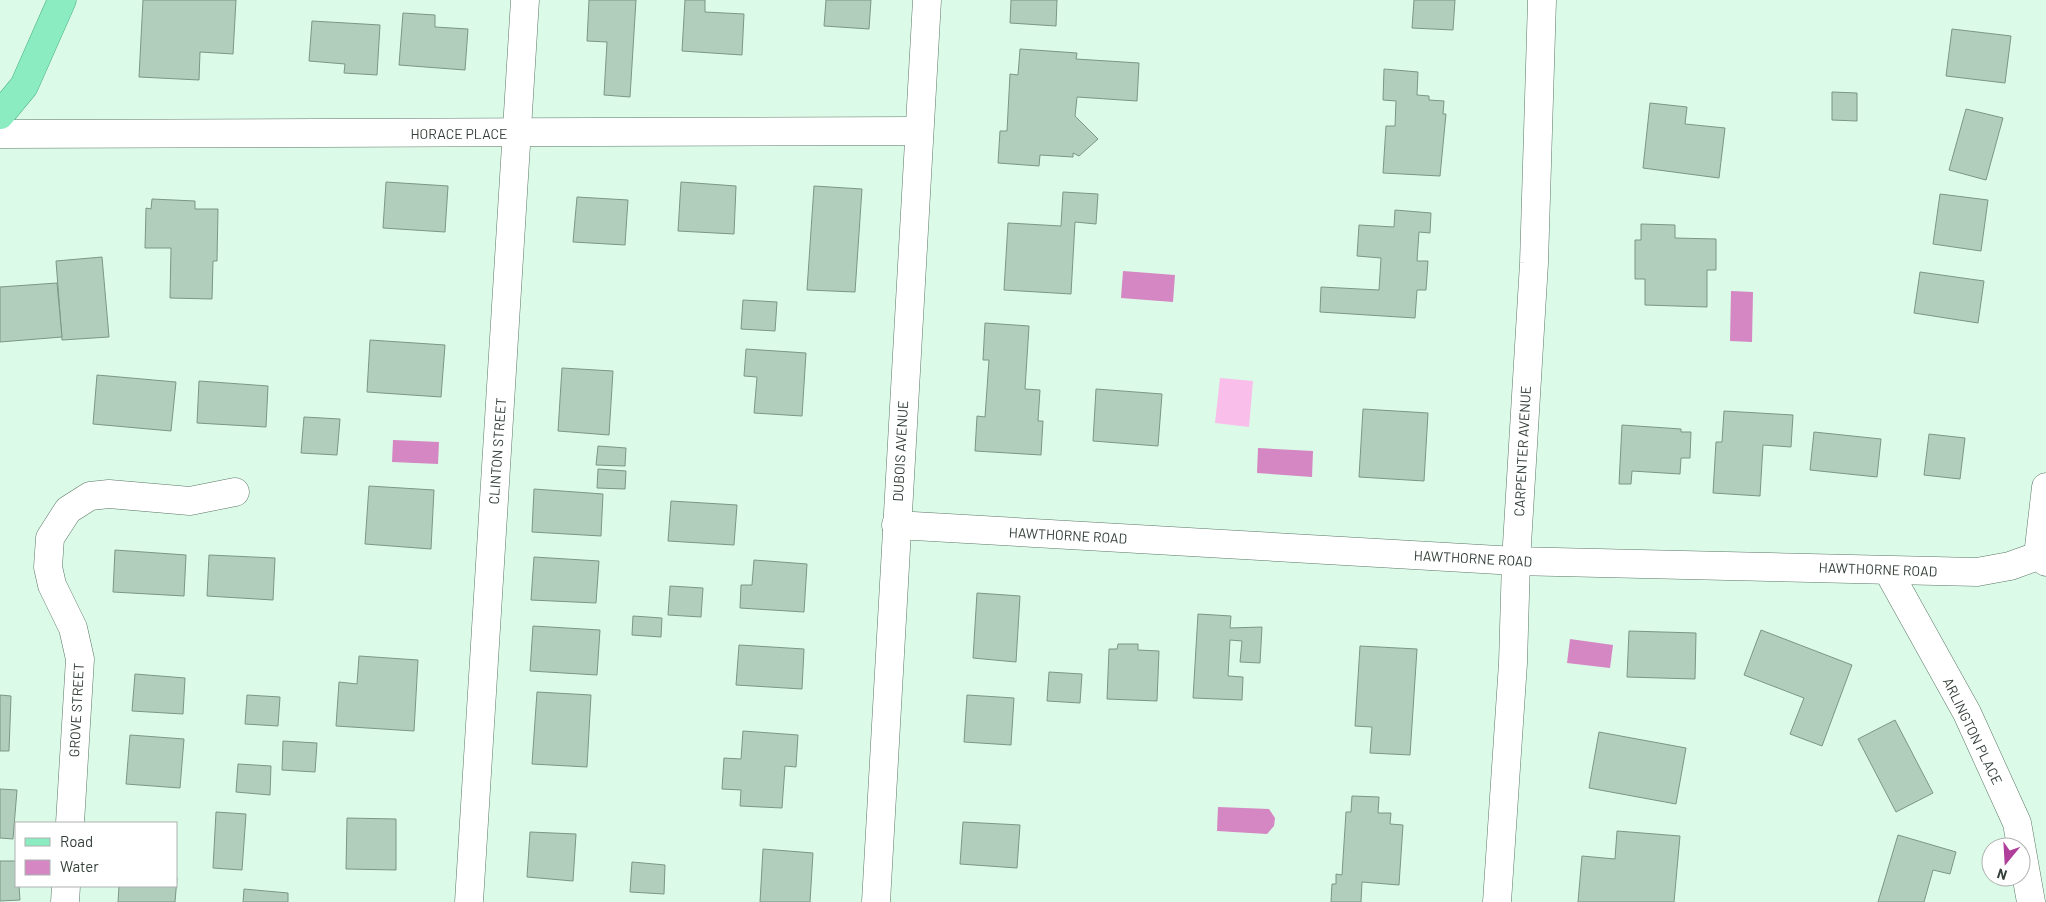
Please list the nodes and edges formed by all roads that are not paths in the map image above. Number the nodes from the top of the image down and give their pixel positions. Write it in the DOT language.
graph roads {
  1 [pos="62,0"];
  2 [pos="524,0"];
  3 [pos="927,0"];
  4 [pos="1542,0"];
  5 [pos="0,115"];
  6 [pos="918,131"];
  7 [pos="516,133"];
  8 [pos="0,134"];
  9 [pos="2046,486"];
  10 [pos="234,492"];
  11 [pos="896,525"];
  12 [pos="2042,559"];
  13 [pos="1516,561"];
  14 [pos="1888,571"];
  15 [pos="70,822"];
  16 [pos="66,887"];
  17 [pos="64,902"];
  18 [pos="469,902"];
  19 [pos="876,902"];
  20 [pos="1497,902"];
  21 [pos="2031,902"];
  1 -- 5 [label="main road"];
  2 -- 7 [label="street, CLINTON STREET"];
  3 -- 6 [label="street, DUBOIS AVENUE"];
  4 -- 13 [label="street, CARPENTER AVENUE"];
  6 -- 7 [label="street, HORACE PLACE"];
  6 -- 11 [label="street, DUBOIS AVENUE"];
  7 -- 8 [label="street, HORACE PLACE"];
  7 -- 18 [label="street, CLINTON STREET"];
  9 -- 12 [label="street"];
  10 -- 15 [label="street, GROVE STREET"];
  11 -- 13 [label="street, HAWTHORNE ROAD"];
  11 -- 19 [label="street, DUBOIS AVENUE"];
  12 -- 14 [label="street, HAWTHORNE ROAD"];
  13 -- 14 [label="street, HAWTHORNE ROAD"];
  13 -- 20 [label="street, CARPENTER AVENUE"];
  14 -- 21 [label="street, ARLINGTON PLACE"];
  16 -- 17 [label="street"];
}
